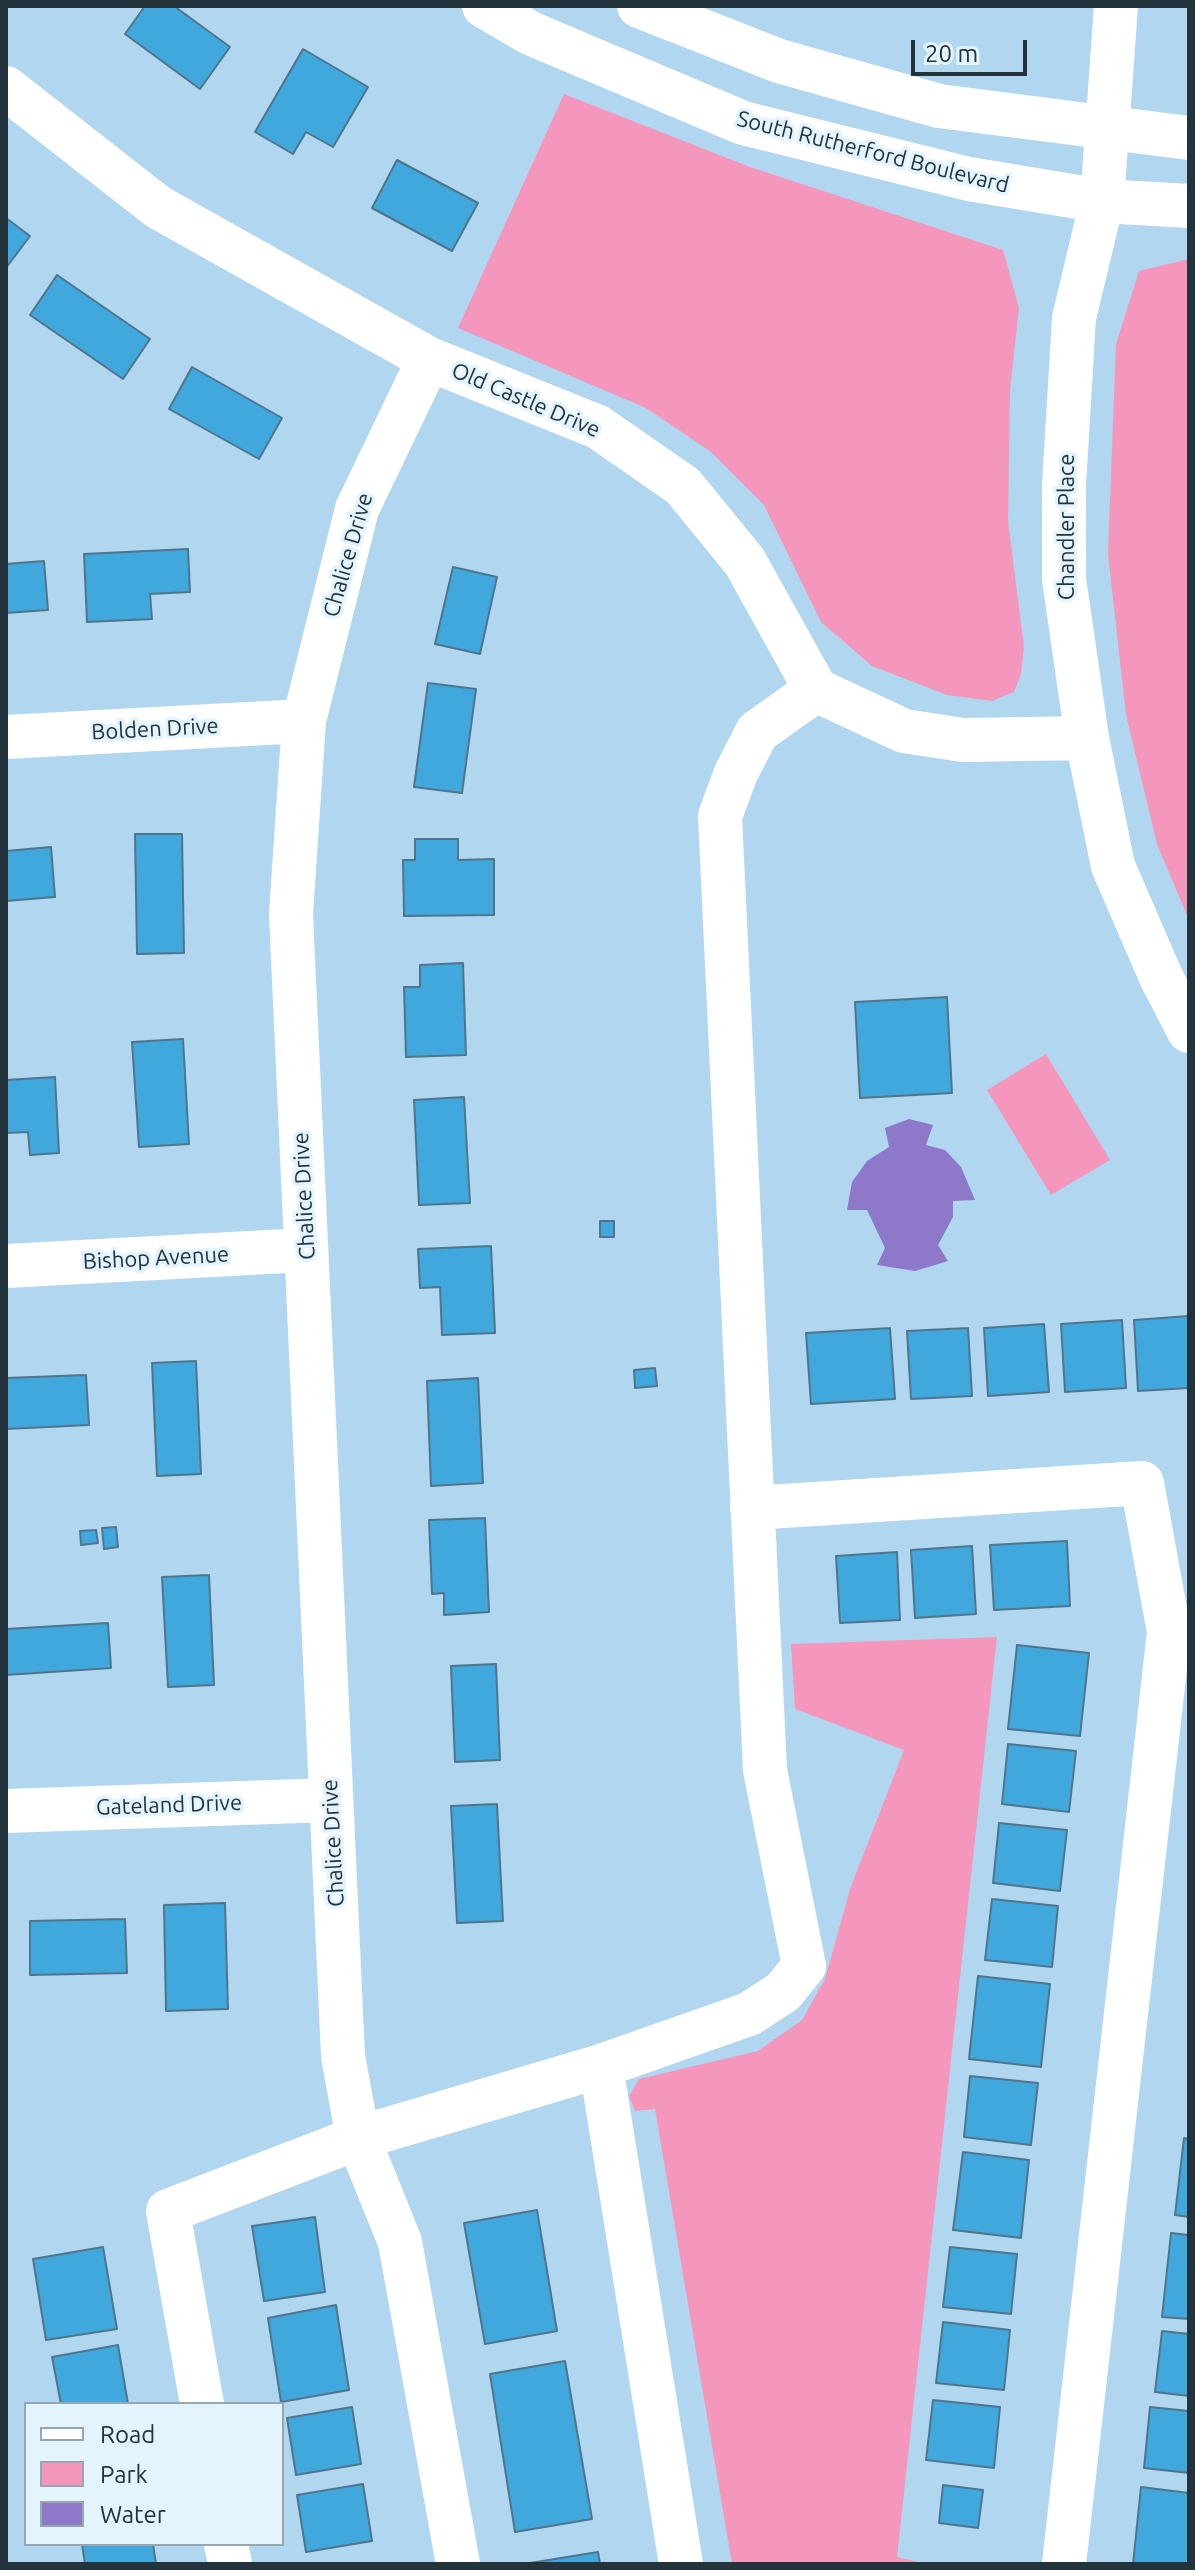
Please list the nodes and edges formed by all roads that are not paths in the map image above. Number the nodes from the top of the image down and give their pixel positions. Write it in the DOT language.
graph roads {
  1 [pos="484,6"];
  2 [pos="639,6"];
  3 [pos="1116,6"];
  4 [pos="6,88"];
  5 [pos="1107,130"];
  6 [pos="1189,138"];
  7 [pos="1102,201"];
  8 [pos="1189,206"];
  9 [pos="429,359"];
  10 [pos="816,690"];
  11 [pos="304,721"];
  12 [pos="6,737"];
  13 [pos="1087,738"];
  14 [pos="1189,1031"];
  15 [pos="306,1250"];
  16 [pos="6,1266"];
  17 [pos="752,1508"];
  18 [pos="331,1800"];
  19 [pos="6,1811"];
  20 [pos="601,2066"];
  21 [pos="358,2138"];
  22 [pos="202,2402"];
  23 [pos="458,2564"];
  24 [pos="681,2564"];
  25 [pos="1064,2564"];
  1 -- 7 [label="main road, South Rutherford Boulevard"];
  2 -- 5 [label="main road"];
  3 -- 5 [label="main road, Chandler Place"];
  4 -- 9 [label="main road, Old Castle Drive"];
  5 -- 6 [label="main road"];
  5 -- 7 [label="main road, Chandler Place"];
  7 -- 8 [label="main road, South Rutherford Boulevard"];
  7 -- 13 [label="main road, Chandler Place"];
  9 -- 10 [label="main road, Old Castle Drive"];
  9 -- 11 [label="main road, Chalice Drive"];
  10 -- 13 [label="main road"];
  10 -- 17 [label="main road"];
  11 -- 12 [label="main road, Bolden Drive"];
  11 -- 15 [label="main road, Chalice Drive"];
  13 -- 14 [label="main road, Chandler Place"];
  15 -- 16 [label="main road, Bishop Avenue"];
  15 -- 18 [label="main road, Chalice Drive"];
  17 -- 20 [label="main road"];
  17 -- 25 [label="main road"];
  18 -- 19 [label="main road, Gateland Drive"];
  18 -- 21 [label="main road, Chalice Drive"];
  20 -- 21 [label="main road"];
  20 -- 24 [label="main road"];
  21 -- 22 [label="main road"];
  21 -- 23 [label="main road, Chalice Drive"];
}
